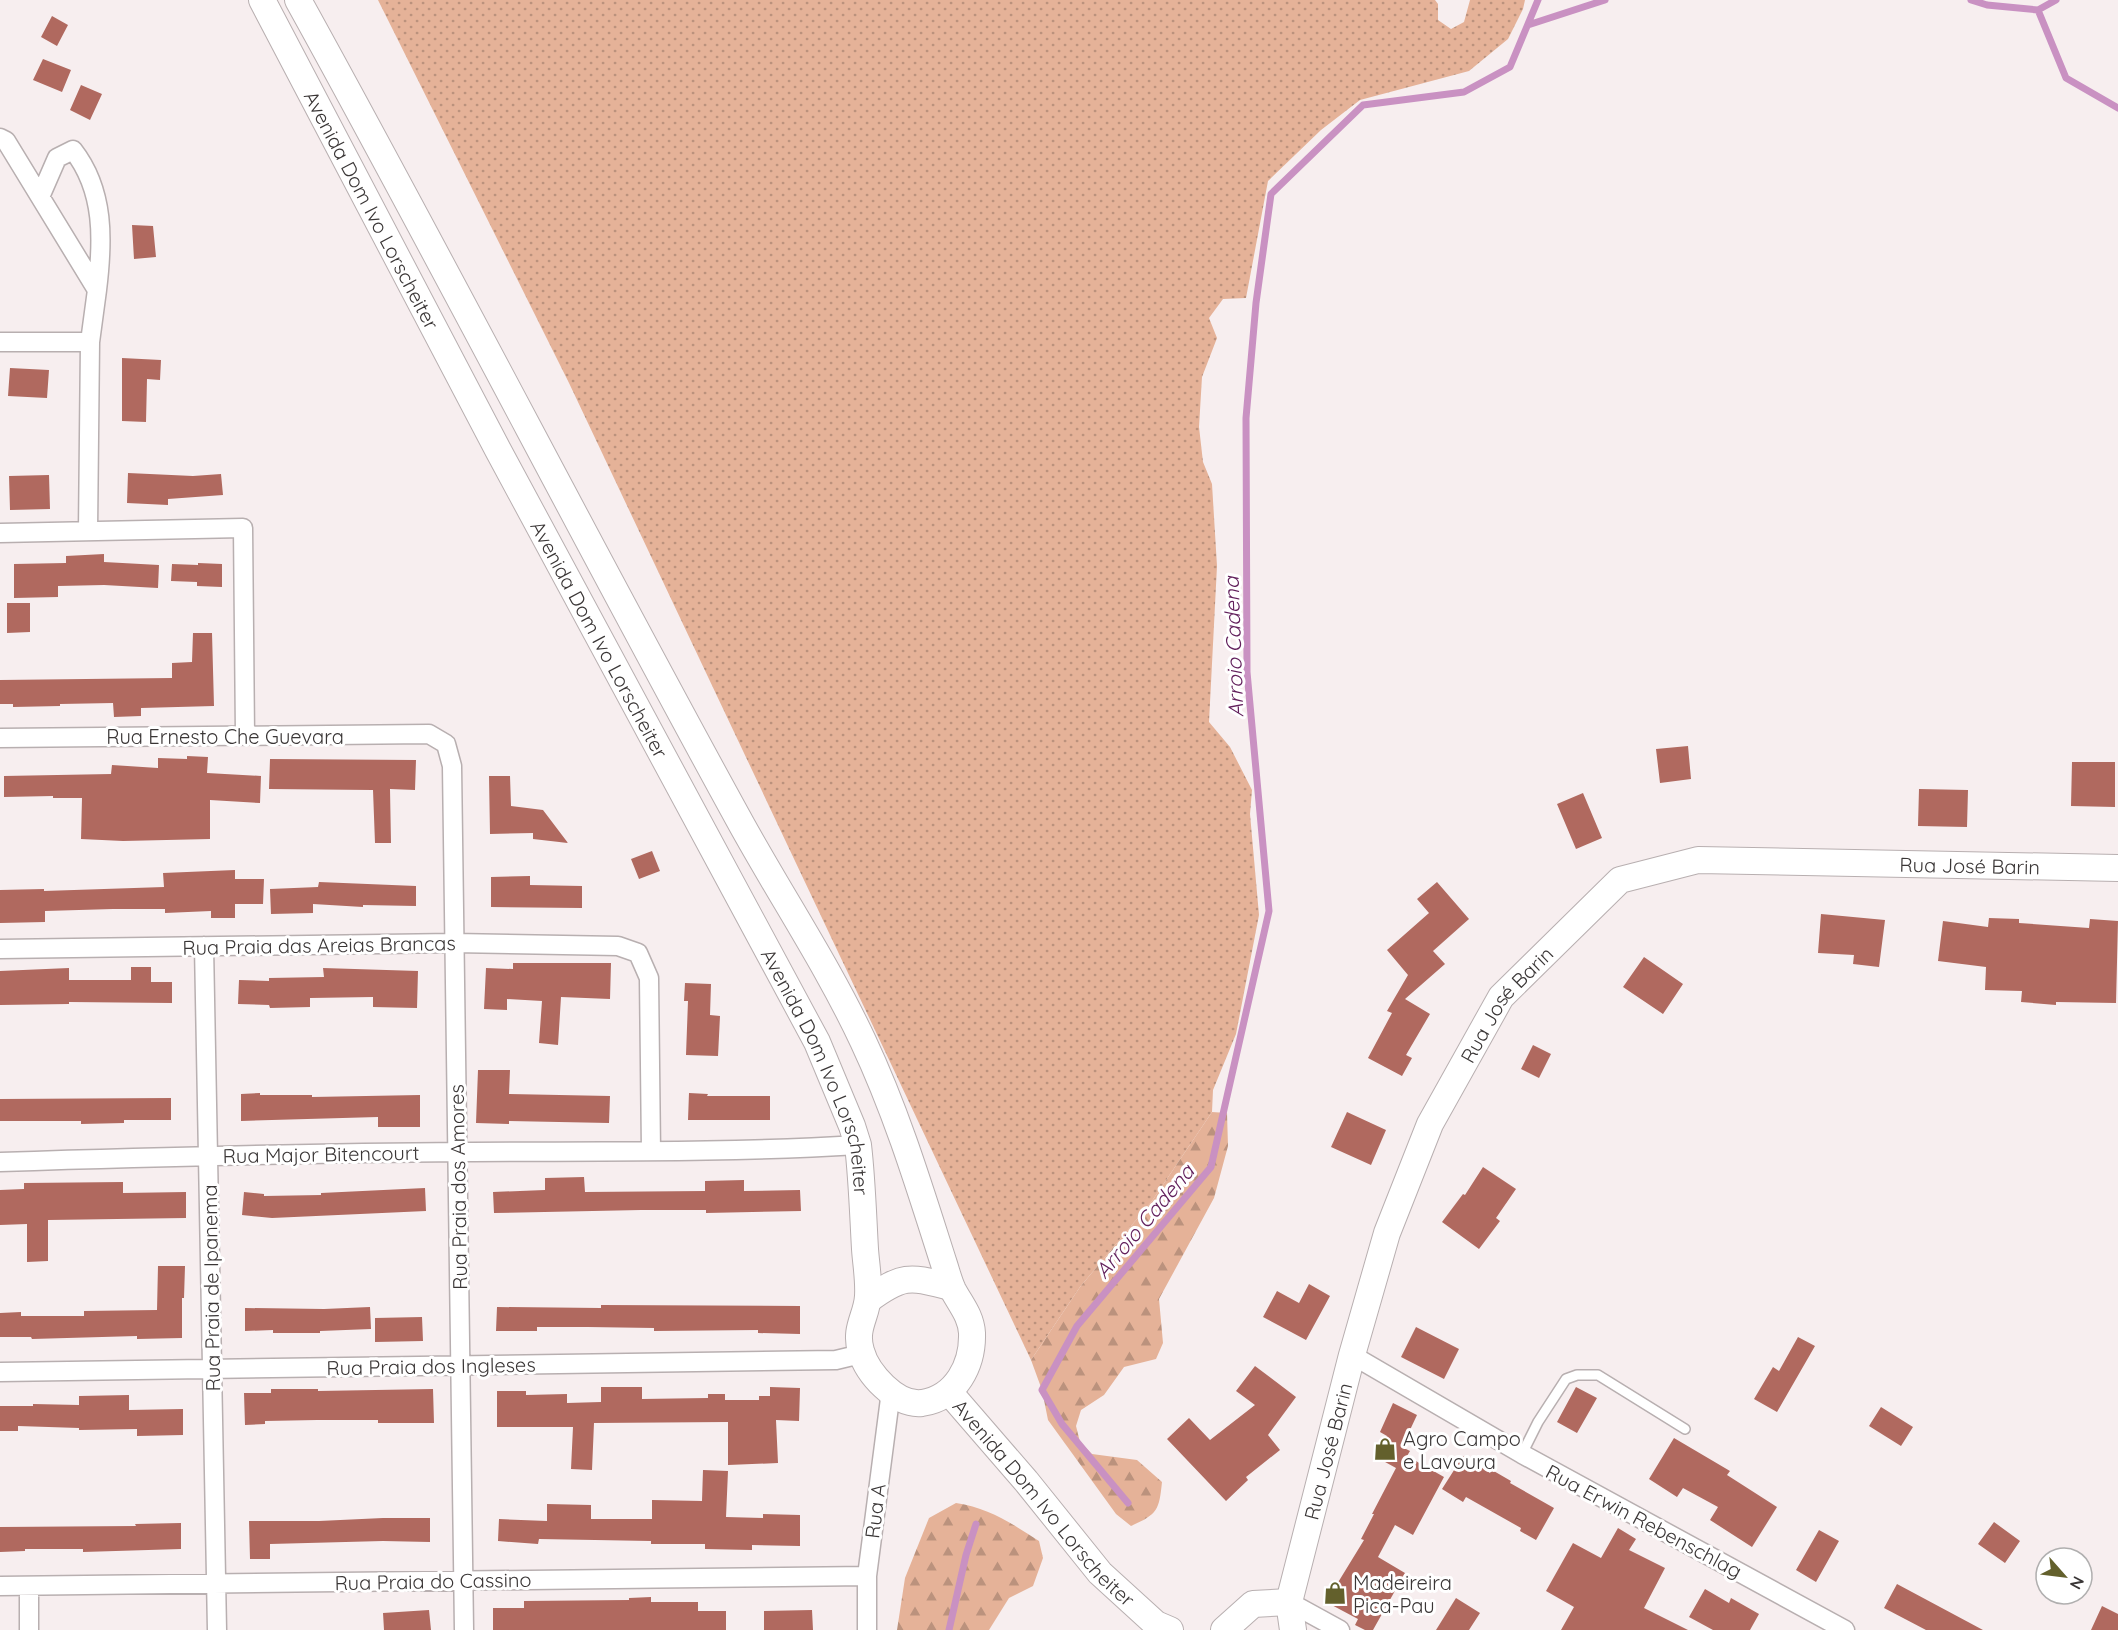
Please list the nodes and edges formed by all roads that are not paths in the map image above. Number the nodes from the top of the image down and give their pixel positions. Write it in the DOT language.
graph roads {
  1 [pos="262,0"];
  2 [pos="298,0"];
  3 [pos="0,138"];
  4 [pos="40,197"];
  5 [pos="97,290"];
  6 [pos="0,342"];
  7 [pos="90,342"];
  8 [pos="88,531"];
  9 [pos="0,534"];
  10 [pos="245,736"];
  11 [pos="0,738"];
  12 [pos="446,744"];
  13 [pos="2118,868"];
  14 [pos="454,943"];
  15 [pos="204,946"];
  16 [pos="0,949"];
  17 [pos="858,1145"];
  18 [pos="651,1151"];
  19 [pos="457,1152"];
  20 [pos="208,1155"];
  21 [pos="0,1162"];
  22 [pos="951,1287"];
  23 [pos="868,1300"];
  24 [pos="861,1354"];
  25 [pos="1352,1355"];
  26 [pos="461,1365"];
  27 [pos="212,1369"];
  28 [pos="0,1372"];
  29 [pos="891,1391"];
  30 [pos="949,1392"];
  31 [pos="1685,1429"];
  32 [pos="1522,1454"];
  33 [pos="867,1576"];
  34 [pos="464,1581"];
  35 [pos="216,1584"];
  36 [pos="0,1586"];
  37 [pos="29,1586"];
  38 [pos="1289,1602"];
  39 [pos="29,1630"];
  40 [pos="217,1630"];
  41 [pos="464,1630"];
  42 [pos="867,1630"];
  43 [pos="1170,1630"];
  44 [pos="1224,1630"];
  45 [pos="1293,1630"];
  46 [pos="1340,1630"];
  47 [pos="1845,1630"];
  1 -- 17 [label="main road, Avenida Dom Ivo Lorscheiter"];
  2 -- 22 [label="main road, Avenida Dom Ivo Lorscheiter"];
  3 -- 4 [label="street"];
  4 -- 5 [label="street"];
  4 -- 5 [label="street"];
  5 -- 7 [label="street"];
  6 -- 7 [label="street"];
  7 -- 8 [label="street"];
  8 -- 9 [label="street"];
  8 -- 10 [label="street"];
  10 -- 11 [label="street, Rua Ernesto Che Guevara"];
  10 -- 12 [label="street, Rua Ernesto Che Guevara"];
  12 -- 14 [label="street, Rua Praia dos Amores"];
  13 -- 25 [label="main road, Rua José Barin"];
  14 -- 15 [label="street, Rua Praia das Areias Brancas"];
  14 -- 18 [label="street, Rua Praia das Areias Brancas"];
  14 -- 19 [label="street, Rua Praia dos Amores"];
  15 -- 16 [label="street, Rua Praia das Areias Brancas"];
  15 -- 20 [label="street, Rua Praia de Ipanema"];
  17 -- 18 [label="street, Rua Major Bitencourt"];
  17 -- 23 [label="main road, Avenida Dom Ivo Lorscheiter"];
  18 -- 19 [label="street, Rua Major Bitencourt"];
  19 -- 20 [label="street, Rua Major Bitencourt"];
  19 -- 26 [label="street, Rua Praia dos Amores"];
  20 -- 21 [label="street, Rua Major Bitencourt"];
  20 -- 27 [label="street, Rua Praia de Ipanema"];
  22 -- 23 [label="main road"];
  22 -- 30 [label="main road, Avenida Dom Ivo Lorscheiter"];
  23 -- 24 [label="main road, Avenida Dom Ivo Lorscheiter"];
  24 -- 26 [label="street, Rua Praia dos Ingleses"];
  24 -- 29 [label="main road, Avenida Dom Ivo Lorscheiter"];
  25 -- 32 [label="street, Rua Erwin Rebenschlag"];
  25 -- 38 [label="main road, Rua José Barin"];
  26 -- 27 [label="street, Rua Praia dos Ingleses"];
  26 -- 34 [label="street, Rua Praia dos Amores"];
  27 -- 28 [label="street, Rua Praia dos Ingleses"];
  27 -- 35 [label="street, Rua Praia de Ipanema"];
  29 -- 30 [label="main road, Avenida Dom Ivo Lorscheiter"];
  29 -- 33 [label="street, Rua A"];
  30 -- 43 [label="main road, Avenida Dom Ivo Lorscheiter"];
  31 -- 32 [label="lane"];
  32 -- 47 [label="street, Rua Erwin Rebenschlag"];
  33 -- 34 [label="street, Rua Praia do Cassino"];
  33 -- 42 [label="street, Rua A"];
  34 -- 35 [label="street, Rua Praia do Cassino"];
  34 -- 41 [label="street, Rua Praia dos Amores"];
  35 -- 37 [label="street, Rua Praia do Cassino"];
  35 -- 40 [label="street, Rua Praia de Ipanema"];
  36 -- 37 [label="street, Rua Praia do Cassino"];
  37 -- 39 [label="street"];
  38 -- 44 [label="main road"];
  38 -- 45 [label="main road, Rua José Barin"];
  38 -- 46 [label="street"];
}
